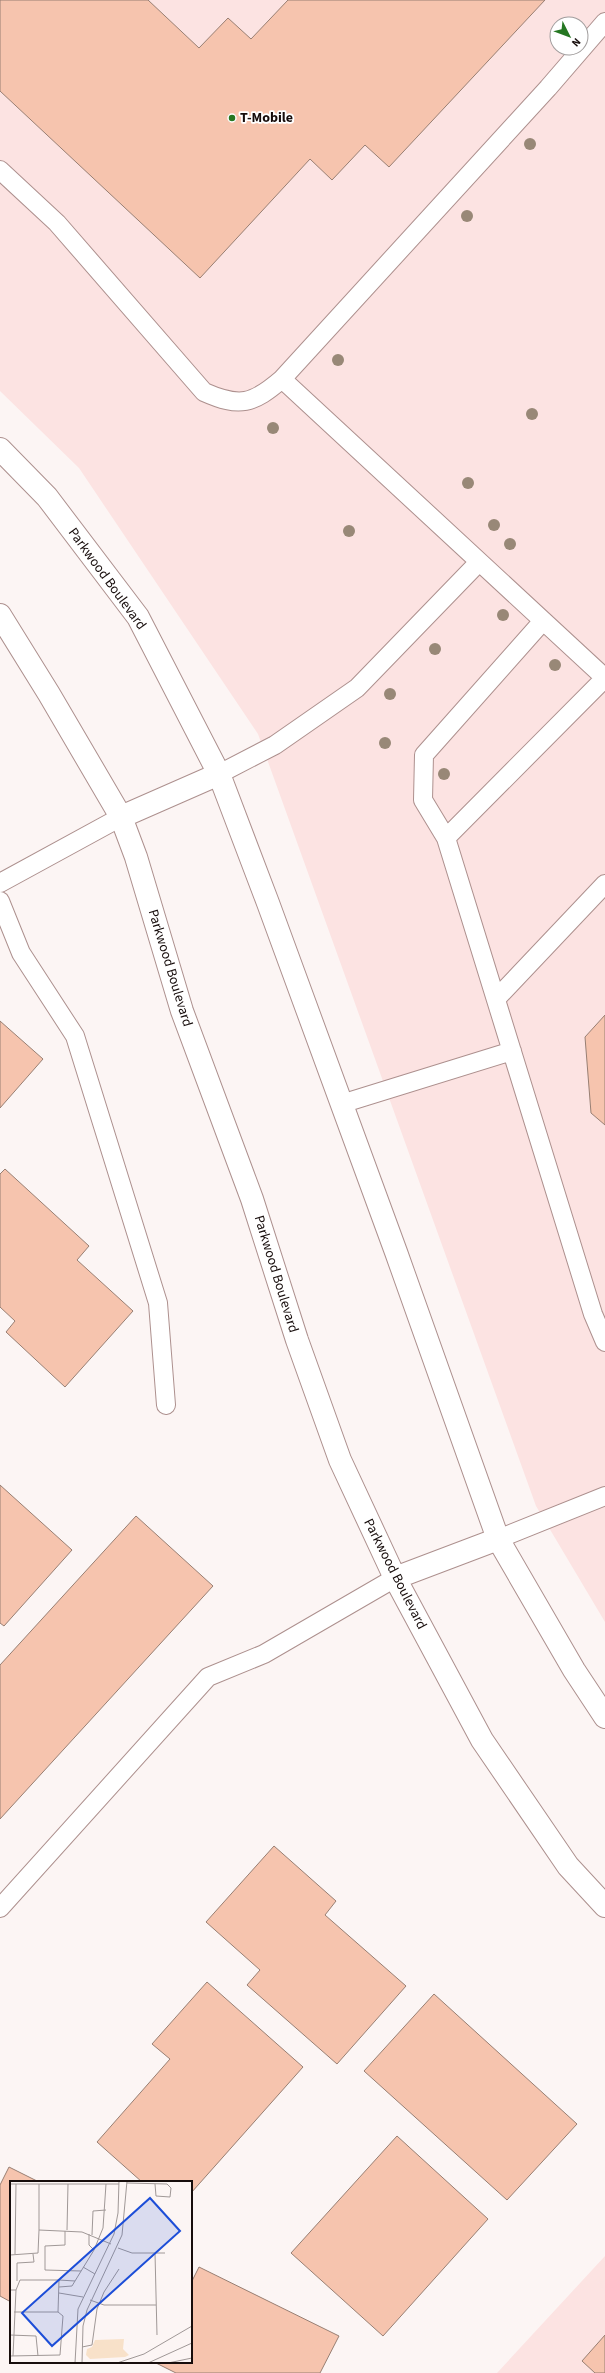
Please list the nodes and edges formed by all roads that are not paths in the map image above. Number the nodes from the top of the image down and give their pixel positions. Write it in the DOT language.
graph roads {
  1 [pos="605,22"];
  2 [pos="0,170"];
  3 [pos="282,379"];
  4 [pos="0,449"];
  5 [pos="480,562"];
  6 [pos="0,615"];
  7 [pos="542,622"];
  8 [pos="605,679"];
  9 [pos="219,774"];
  10 [pos="121,817"];
  11 [pos="446,838"];
  12 [pos="0,883"];
  13 [pos="605,884"];
  14 [pos="0,901"];
  15 [pos="496,999"];
  16 [pos="512,1051"];
  17 [pos="341,1104"];
  18 [pos="599,1313"];
  19 [pos="605,1342"];
  20 [pos="166,1405"];
  21 [pos="605,1496"];
  22 [pos="498,1539"];
  23 [pos="395,1578"];
  24 [pos="605,1717"];
  25 [pos="605,1906"];
  26 [pos="0,1908"];
  1 -- 3 [label="lane"];
  2 -- 3 [label="lane"];
  3 -- 5 [label="lane"];
  4 -- 9 [label="main road, Parkwood Boulevard"];
  5 -- 7 [label="lane"];
  5 -- 9 [label="lane"];
  6 -- 10 [label="main road, Parkwood Boulevard"];
  7 -- 8 [label="lane"];
  7 -- 11 [label="lane"];
  8 -- 11 [label="lane"];
  9 -- 10 [label="main road"];
  9 -- 17 [label="main road, Parkwood Boulevard"];
  10 -- 12 [label="lane"];
  10 -- 23 [label="main road, Parkwood Boulevard"];
  11 -- 15 [label="lane"];
  13 -- 15 [label="lane"];
  14 -- 20 [label="lane"];
  15 -- 16 [label="lane"];
  16 -- 17 [label="lane"];
  16 -- 18 [label="lane"];
  17 -- 22 [label="main road, Parkwood Boulevard"];
  18 -- 19 [label="lane"];
  21 -- 22 [label="lane"];
  22 -- 23 [label="main road"];
  22 -- 24 [label="main road, Parkwood Boulevard"];
  23 -- 25 [label="main road, Parkwood Boulevard"];
  23 -- 26 [label="lane"];
}
